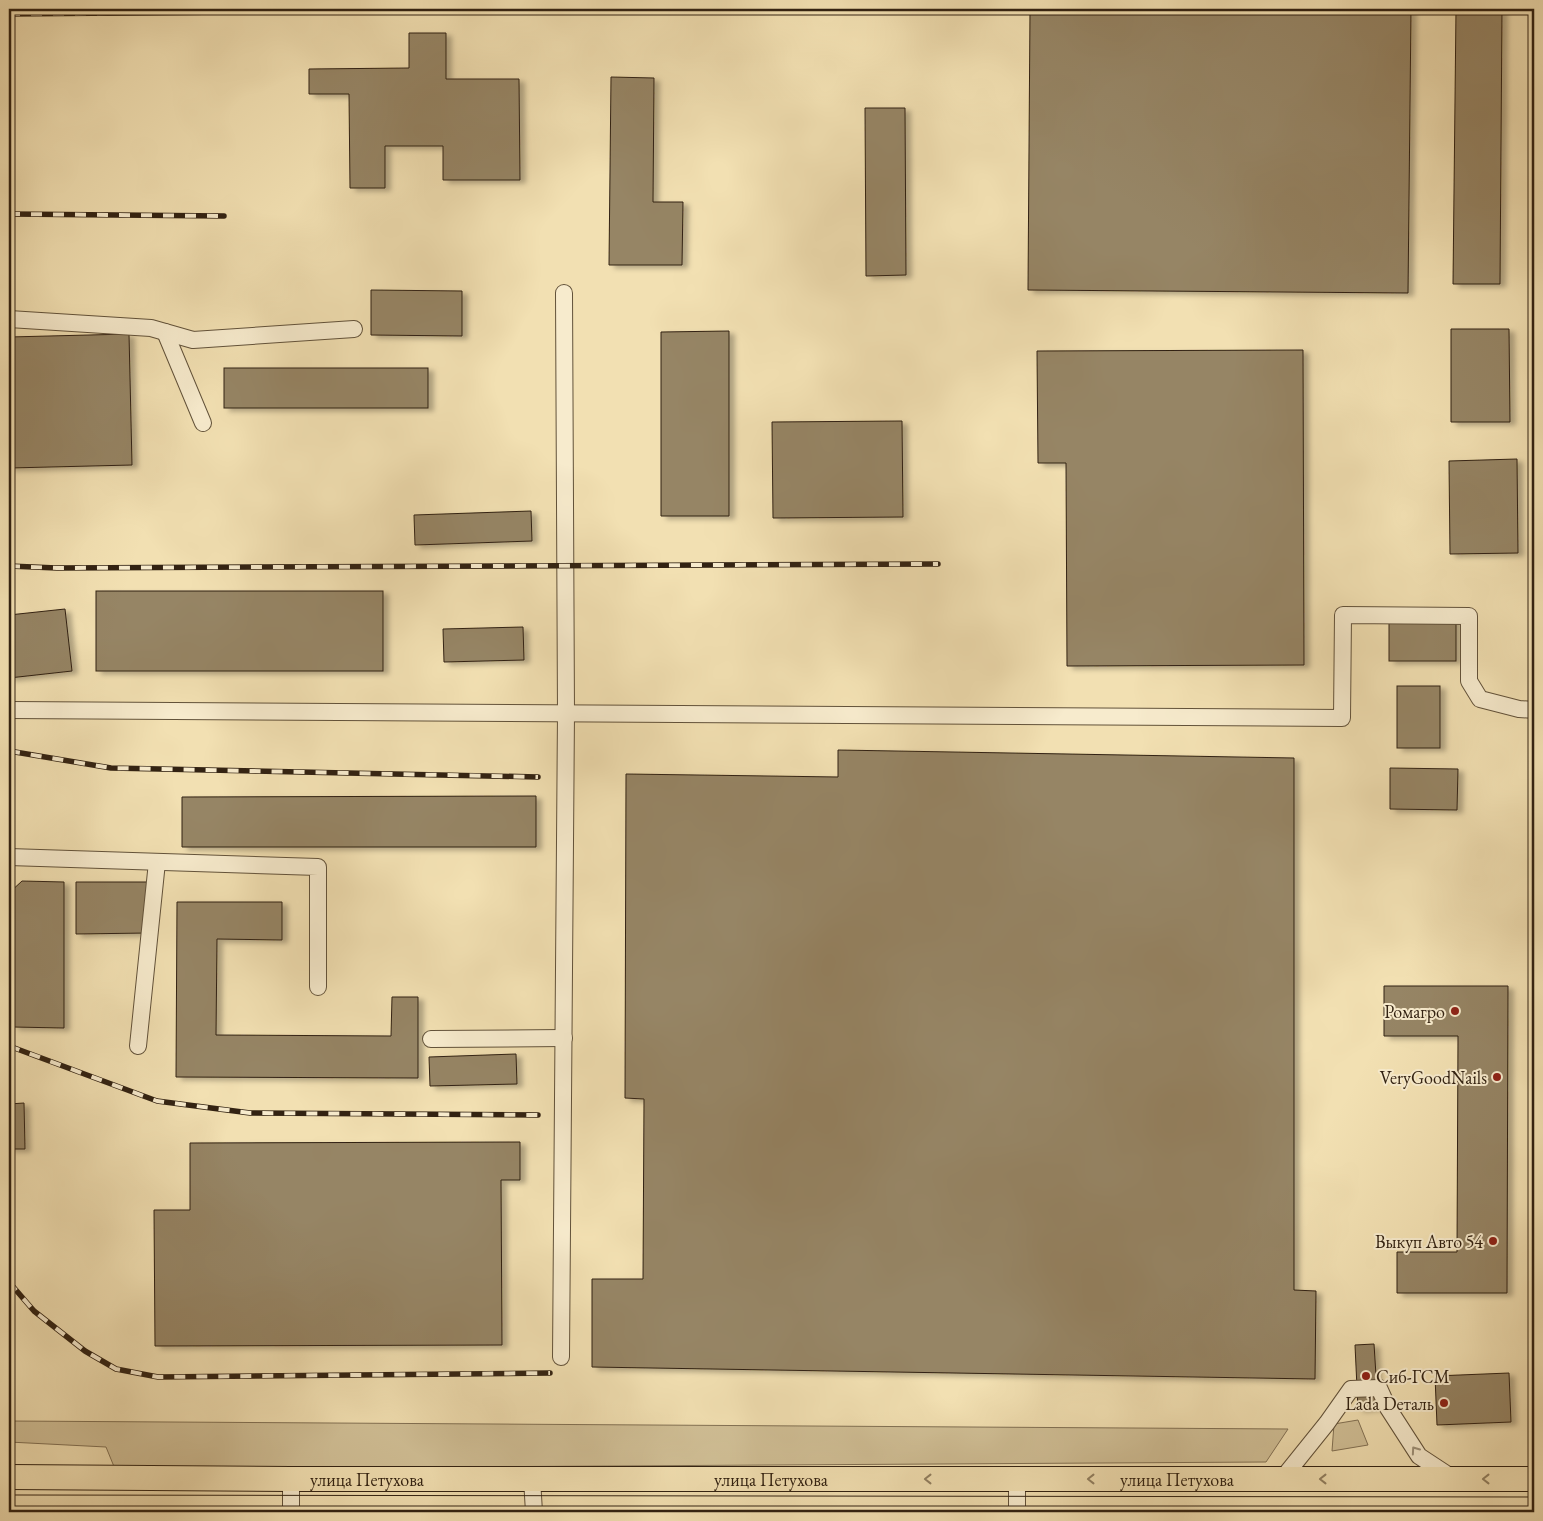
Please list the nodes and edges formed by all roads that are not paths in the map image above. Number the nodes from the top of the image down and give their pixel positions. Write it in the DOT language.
graph roads {
  1 [pos="564,293"];
  2 [pos="9,318"];
  3 [pos="354,329"];
  4 [pos="165,332"];
  5 [pos="203,423"];
  6 [pos="9,710"];
  7 [pos="1534,710"];
  8 [pos="566,713"];
  9 [pos="9,857"];
  10 [pos="158,862"];
  11 [pos="318,986"];
  12 [pos="564,1038"];
  13 [pos="431,1039"];
  14 [pos="138,1046"];
  15 [pos="561,1357"];
  16 [pos="9,1477"];
  17 [pos="291,1479"];
  18 [pos="532,1479"];
  19 [pos="1017,1479"];
  20 [pos="1282,1479"];
  21 [pos="1454,1479"];
  22 [pos="1534,1479"];
  23 [pos="291,1512"];
  24 [pos="534,1512"];
  25 [pos="1017,1512"];
  1 -- 8 [label="lane"];
  2 -- 4 [label="lane"];
  3 -- 4 [label="lane"];
  4 -- 5 [label="lane"];
  6 -- 8 [label="lane"];
  7 -- 8 [label="lane"];
  8 -- 12 [label="lane"];
  9 -- 10 [label="lane"];
  10 -- 11 [label="lane"];
  10 -- 14 [label="lane"];
  12 -- 13 [label="lane"];
  12 -- 15 [label="lane"];
  16 -- 17 [label="highway, улица Петухова"];
  17 -- 18 [label="highway, улица Петухова"];
  17 -- 23 [label="lane"];
  19 -- 18 [label="highway, улица Петухова, one-way"];
  18 -- 24 [label="lane"];
  20 -- 19 [label="highway, улица Петухова, one-way"];
  19 -- 25 [label="lane"];
  21 -- 20 [label="highway, улица Петухова, one-way"];
  21 -- 20 [label="lane, one-way"];
  22 -- 21 [label="highway, улица Петухова, one-way"];
}
